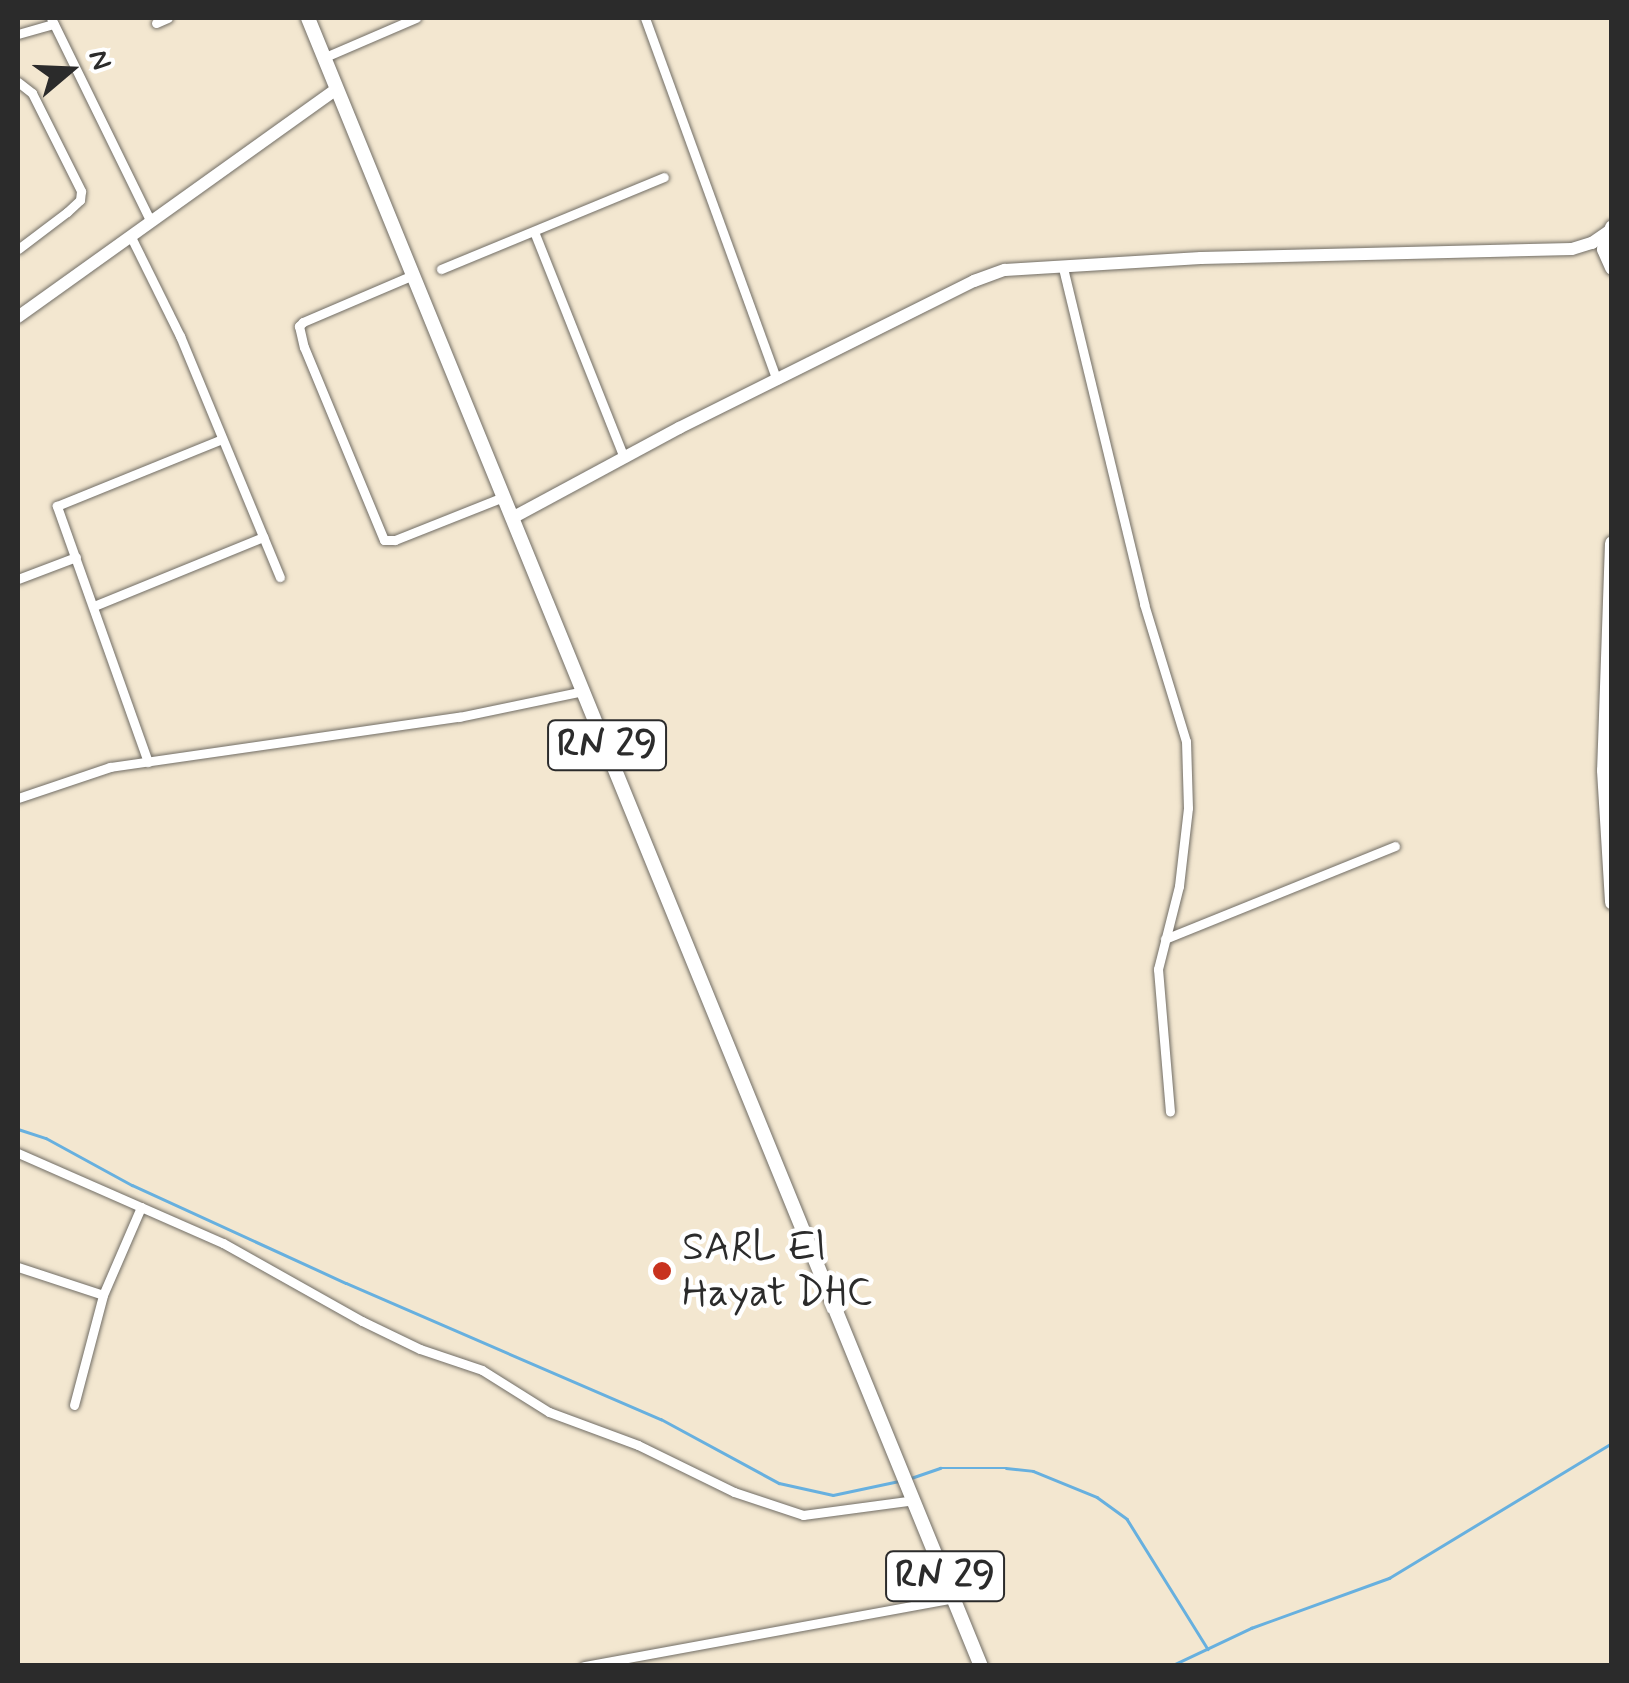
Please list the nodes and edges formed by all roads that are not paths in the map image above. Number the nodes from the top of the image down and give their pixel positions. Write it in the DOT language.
graph roads {
  1 [pos="168,18"];
  2 [pos="308,18"];
  3 [pos="416,18"];
  4 [pos="644,18"];
  5 [pos="53,21"];
  6 [pos="156,23"];
  7 [pos="18,34"];
  8 [pos="325,56"];
  9 [pos="18,82"];
  10 [pos="337,89"];
  11 [pos="664,177"];
  12 [pos="150,220"];
  13 [pos="1610,229"];
  14 [pos="534,234"];
  15 [pos="130,235"];
  16 [pos="18,249"];
  17 [pos="1572,249"];
  18 [pos="1609,264"];
  19 [pos="1063,268"];
  20 [pos="441,269"];
  21 [pos="413,275"];
  22 [pos="18,318"];
  23 [pos="776,380"];
  24 [pos="222,439"];
  25 [pos="624,458"];
  26 [pos="503,497"];
  27 [pos="512,518"];
  28 [pos="263,536"];
  29 [pos="1612,543"];
  30 [pos="76,557"];
  31 [pos="280,577"];
  32 [pos="18,579"];
  33 [pos="94,606"];
  34 [pos="584,691"];
  35 [pos="148,762"];
  36 [pos="18,798"];
  37 [pos="1394,846"];
  38 [pos="1612,902"];
  39 [pos="1165,939"];
  40 [pos="1170,1111"];
  41 [pos="18,1153"];
  42 [pos="141,1208"];
  43 [pos="18,1267"];
  44 [pos="103,1295"];
  45 [pos="74,1405"];
  46 [pos="909,1487"];
  47 [pos="954,1598"];
  48 [pos="584,1666"];
  49 [pos="981,1666"];
  1 -- 6 [label="street"];
  2 -- 8 [label="main road, RN 29"];
  3 -- 8 [label="street"];
  4 -- 23 [label="street"];
  5 -- 7 [label="street"];
  5 -- 12 [label="street"];
  8 -- 10 [label="main road, RN 29"];
  9 -- 16 [label="street"];
  10 -- 12 [label="main road"];
  10 -- 21 [label="main road, RN 29"];
  11 -- 14 [label="street"];
  12 -- 15 [label="main road"];
  13 -- 17 [label="main road"];
  13 -- 18 [label="highway"];
  14 -- 20 [label="street"];
  14 -- 25 [label="street"];
  15 -- 22 [label="main road"];
  15 -- 24 [label="street"];
  17 -- 18 [label="main road"];
  17 -- 19 [label="main road"];
  19 -- 23 [label="main road"];
  19 -- 39 [label="street"];
  21 -- 26 [label="main road, RN 29"];
  21 -- 26 [label="street"];
  23 -- 25 [label="main road"];
  24 -- 28 [label="street"];
  24 -- 30 [label="street"];
  25 -- 27 [label="main road"];
  26 -- 27 [label="main road, RN 29"];
  27 -- 34 [label="main road, RN 29"];
  28 -- 31 [label="street"];
  28 -- 33 [label="street"];
  29 -- 38 [label="highway"];
  30 -- 32 [label="street"];
  30 -- 33 [label="street"];
  33 -- 35 [label="street"];
  34 -- 35 [label="street"];
  34 -- 46 [label="main road, RN 29"];
  35 -- 36 [label="street"];
  37 -- 39 [label="street"];
  39 -- 40 [label="street"];
  41 -- 42 [label="street"];
  42 -- 44 [label="street"];
  42 -- 46 [label="street"];
  43 -- 44 [label="street"];
  44 -- 45 [label="street"];
  46 -- 47 [label="main road, RN 29"];
  47 -- 48 [label="street"];
  47 -- 49 [label="main road, RN 29"];
}
